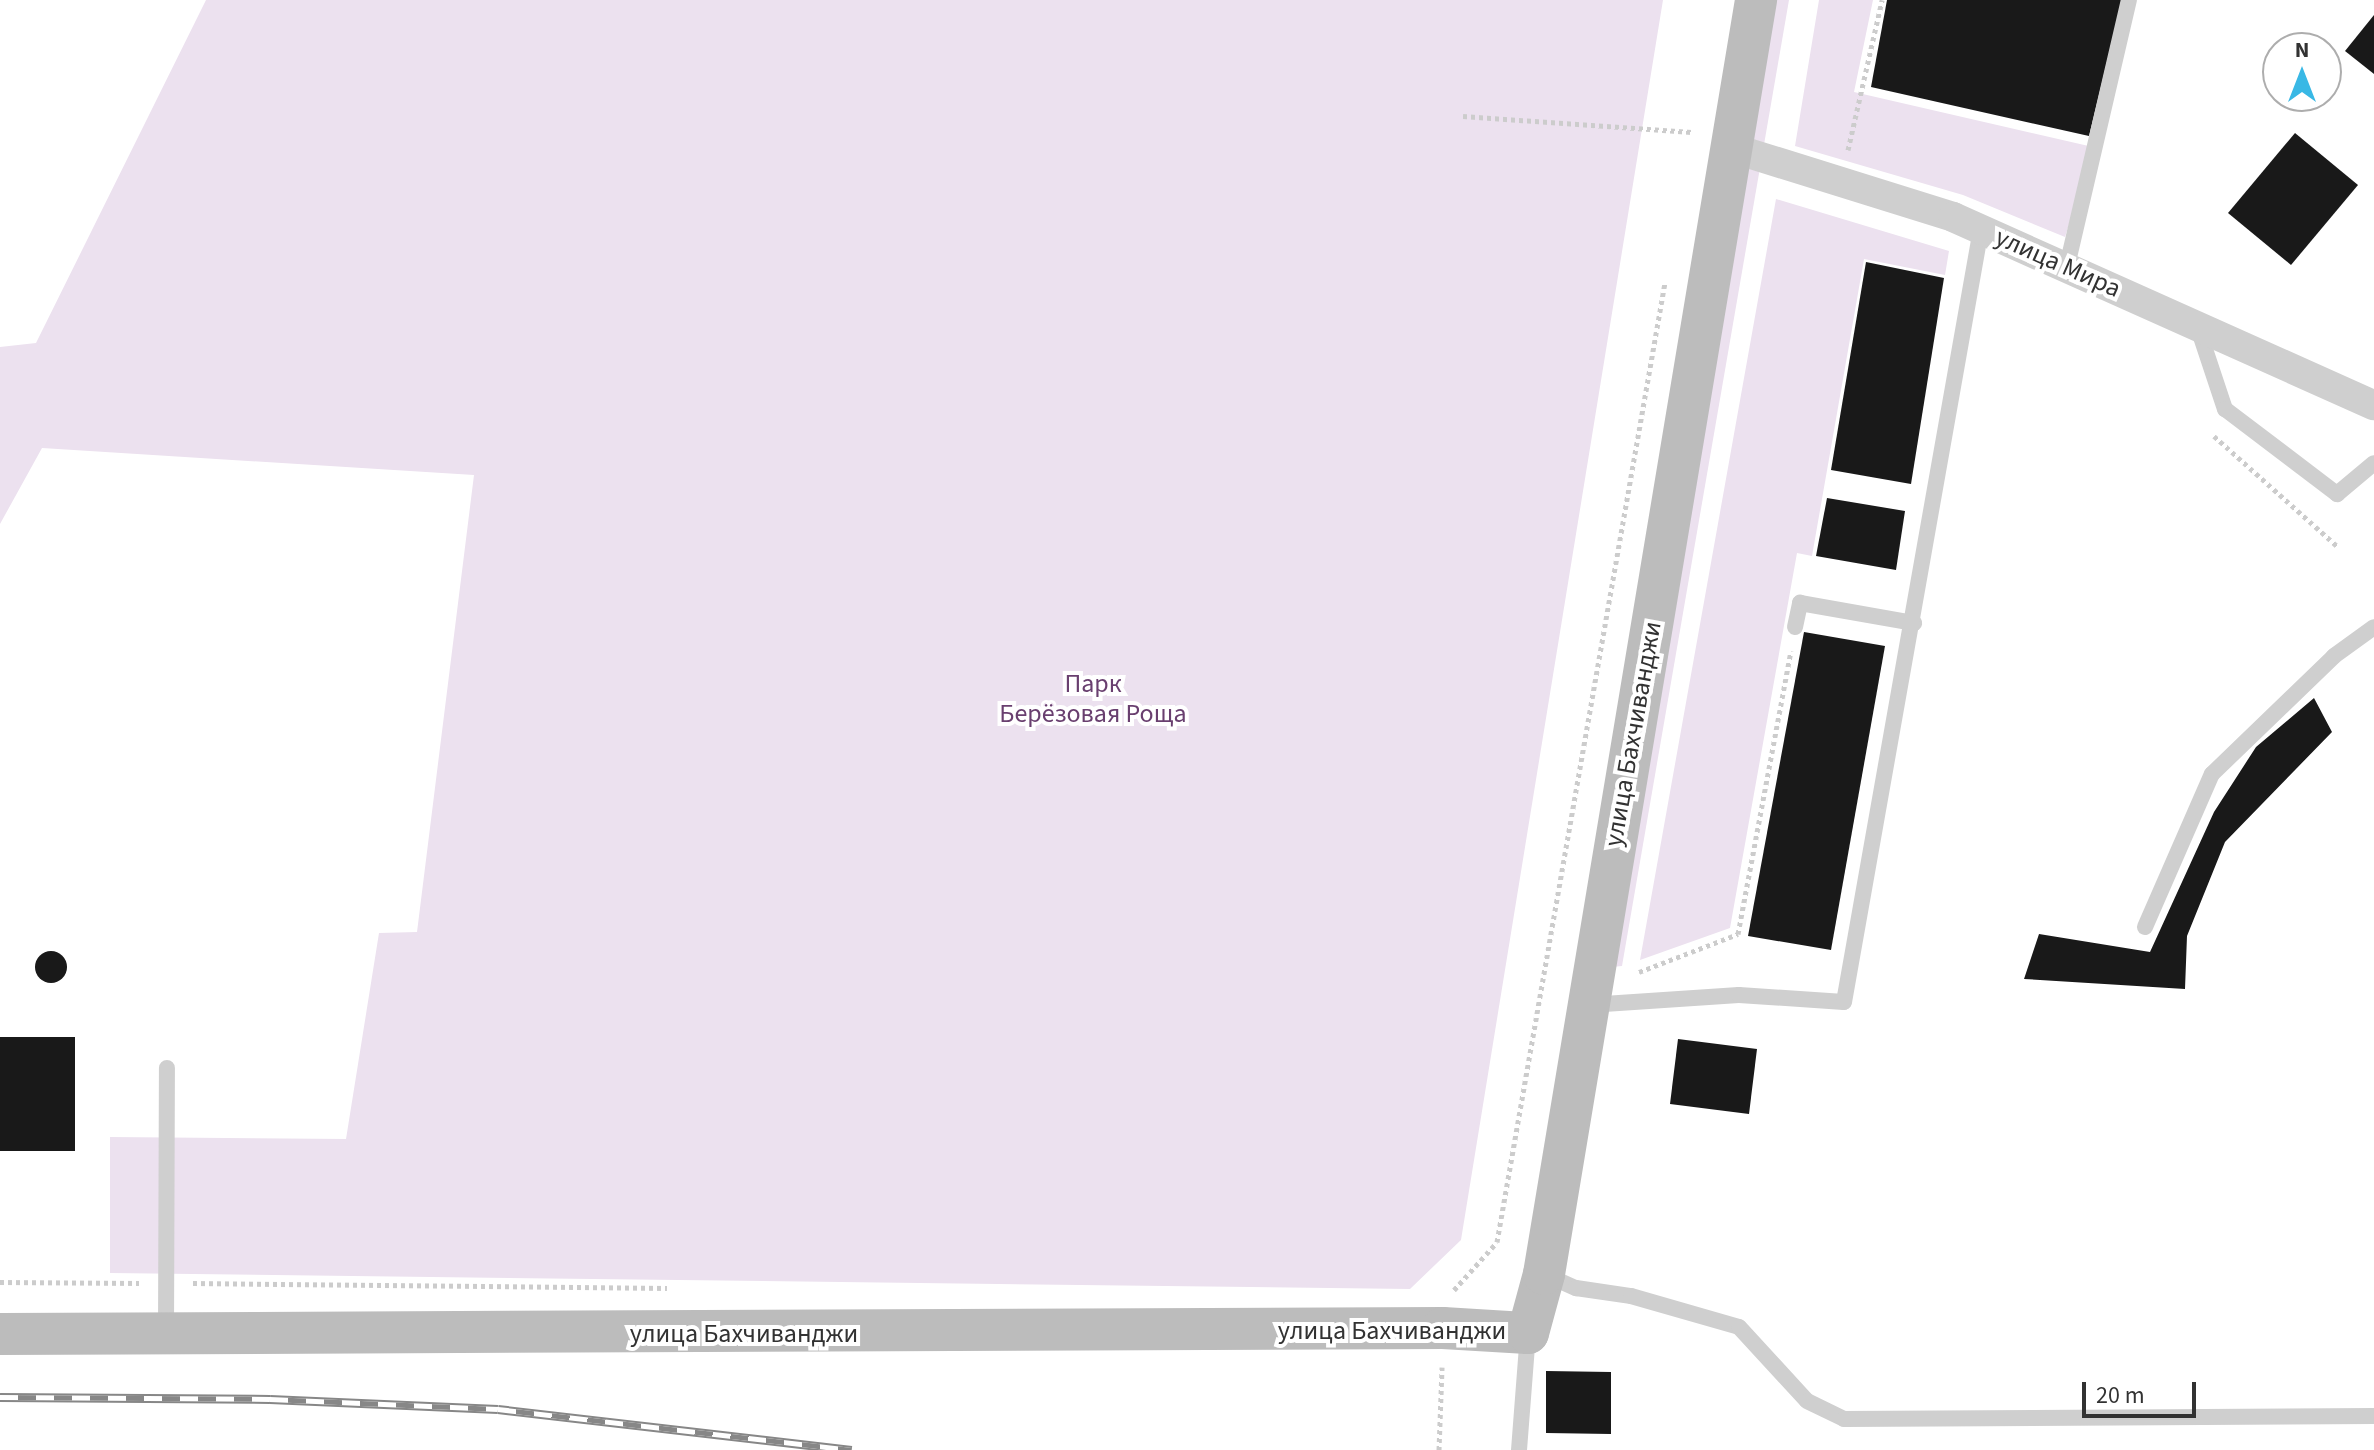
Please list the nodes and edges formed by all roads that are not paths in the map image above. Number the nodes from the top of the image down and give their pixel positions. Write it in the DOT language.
graph roads {
  1 [pos="1756,0"];
  2 [pos="2129,0"];
  3 [pos="1732,148"];
  4 [pos="1981,229"];
  5 [pos="2067,266"];
  6 [pos="2197,323"];
  7 [pos="2374,405"];
  8 [pos="2374,463"];
  9 [pos="1914,623"];
  10 [pos="1795,627"];
  11 [pos="2374,627"];
  12 [pos="2145,927"];
  13 [pos="1587,1005"];
  14 [pos="167,1068"];
  15 [pos="1544,1274"];
  16 [pos="1528,1333"];
  17 [pos="0,1334"];
  18 [pos="166,1334"];
  19 [pos="2374,1416"];
  20 [pos="1519,1450"];
  1 -- 3 [label="main road, улица Бахчиванджи"];
  2 -- 5 [label="lane"];
  3 -- 4 [label="street, улица Мира"];
  3 -- 13 [label="main road, улица Бахчиванджи"];
  4 -- 5 [label="street, улица Мира"];
  4 -- 9 [label="lane"];
  5 -- 6 [label="street, улица Мира"];
  6 -- 7 [label="street, улица Мира"];
  6 -- 8 [label="lane"];
  9 -- 10 [label="lane"];
  9 -- 13 [label="lane"];
  11 -- 12 [label="lane"];
  13 -- 15 [label="main road, улица Бахчиванджи"];
  14 -- 18 [label="lane"];
  15 -- 16 [label="main road, улица Бахчиванджи"];
  15 -- 19 [label="lane"];
  16 -- 18 [label="main road, улица Бахчиванджи"];
  16 -- 20 [label="lane"];
  17 -- 18 [label="main road, улица Бахчиванджи"];
}
